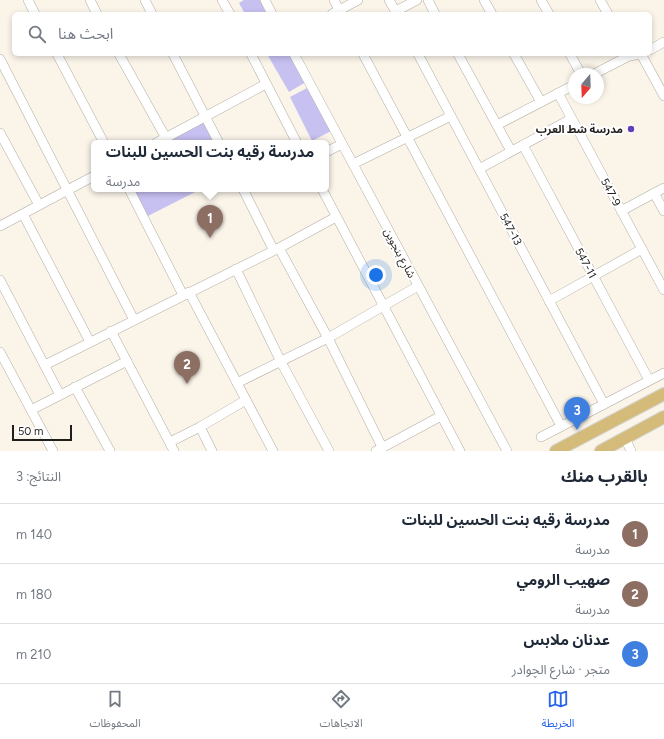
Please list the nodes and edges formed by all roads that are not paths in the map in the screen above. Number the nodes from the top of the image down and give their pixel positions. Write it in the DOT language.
graph roads {
  1 [pos="28,0"];
  2 [pos="90,0"];
  3 [pos="145,0"];
  4 [pos="222,0"];
  5 [pos="265,0"];
  6 [pos="334,0"];
  7 [pos="358,0"];
  8 [pos="389,0"];
  9 [pos="417,0"];
  10 [pos="428,0"];
  11 [pos="484,0"];
  12 [pos="541,0"];
  13 [pos="600,0"];
  14 [pos="34,12"];
  15 [pos="96,12"];
  16 [pos="151,12"];
  17 [pos="229,12"];
  18 [pos="271,12"];
  19 [pos="338,12"];
  20 [pos="340,12"];
  21 [pos="395,12"];
  22 [pos="398,12"];
  23 [pos="434,12"];
  24 [pos="491,12"];
  25 [pos="547,12"];
  26 [pos="607,12"];
  27 [pos="664,42"];
  28 [pos="652,49"];
  29 [pos="58,56"];
  30 [pos="120,56"];
  31 [pos="174,56"];
  32 [pos="252,56"];
  33 [pos="295,56"];
  34 [pos="364,56"];
  35 [pos="419,56"];
  36 [pos="459,56"];
  37 [pos="515,56"];
  38 [pos="571,56"];
  39 [pos="627,56"];
  40 [pos="643,56"];
  41 [pos="0,59"];
  42 [pos="578,68"];
  43 [pos="604,69"];
  44 [pos="266,84"];
  45 [pos="568,88"];
  46 [pos="558,93"];
  47 [pos="664,96"];
  48 [pos="541,102"];
  49 [pos="451,116"];
  50 [pos="206,117"];
  51 [pos="571,118"];
  52 [pos="497,126"];
  53 [pos="0,134"];
  54 [pos="166,138"];
  55 [pos="407,138"];
  56 [pos="102,140"];
  57 [pos="162,140"];
  58 [pos="218,140"];
  59 [pos="295,140"];
  60 [pos="342,144"];
  61 [pos="523,145"];
  62 [pos="329,150"];
  63 [pos="511,151"];
  64 [pos="353,164"];
  65 [pos="479,169"];
  66 [pos="91,178"];
  67 [pos="664,188"];
  68 [pos="67,190"];
  69 [pos="131,192"];
  70 [pos="245,192"];
  71 [pos="324,192"];
  72 [pos="654,193"];
  73 [pos="39,205"];
  74 [pos="621,211"];
  75 [pos="664,211"];
  76 [pos="23,214"];
  77 [pos="336,217"];
  78 [pos="0,226"];
  79 [pos="276,248"];
  80 [pos="642,249"];
  81 [pos="236,269"];
  82 [pos="593,276"];
  83 [pos="0,280"];
  84 [pos="418,286"];
  85 [pos="664,290"];
  86 [pos="186,294"];
  87 [pos="549,301"];
  88 [pos="383,306"];
  89 [pos="134,320"];
  90 [pos="111,331"];
  91 [pos="328,338"];
  92 [pos="90,342"];
  93 [pos="1,357"];
  94 [pos="127,361"];
  95 [pos="281,362"];
  96 [pos="45,364"];
  97 [pos="664,373"];
  98 [pos="650,380"];
  99 [pos="237,383"];
  100 [pos="75,387"];
  101 [pos="664,394"];
  102 [pos="60,395"];
  103 [pos="246,400"];
  104 [pos="604,404"];
  105 [pos="31,410"];
  106 [pos="441,416"];
  107 [pos="664,417"];
  108 [pos="561,426"];
  109 [pos="200,427"];
  110 [pos="541,437"];
  111 [pos="625,438"];
  112 [pos="170,442"];
  113 [pos="379,449"];
  114 [pos="53,451"];
  115 [pos="110,451"];
  116 [pos="174,451"];
  117 [pos="212,451"];
  118 [pos="272,451"];
  119 [pos="329,451"];
  120 [pos="460,451"];
  121 [pos="507,451"];
  122 [pos="556,451"];
  123 [pos="600,451"];
  124 [pos="632,451"];
  1 -- 14 [label="street"];
  2 -- 15 [label="street"];
  3 -- 16 [label="street"];
  4 -- 17 [label="street"];
  5 -- 18 [label="street"];
  6 -- 19 [label="street"];
  7 -- 20 [label="street"];
  8 -- 21 [label="street"];
  9 -- 22 [label="street"];
  10 -- 23 [label="street"];
  11 -- 24 [label="street"];
  12 -- 25 [label="street"];
  13 -- 26 [label="street"];
  27 -- 28 [label="street"];
  29 -- 56 [label="street"];
  30 -- 54 [label="street"];
  31 -- 50 [label="street"];
  32 -- 44 [label="street"];
  33 -- 60 [label="street, شارع بنجوين"];
  34 -- 55 [label="street"];
  35 -- 49 [label="street, 547-13"];
  36 -- 52 [label="street"];
  37 -- 48 [label="street"];
  38 -- 42 [label="street"];
  39 -- 43 [label="street"];
  40 -- 47 [label="street"];
  41 -- 68 [label="street"];
  44 -- 50 [label="street"];
  44 -- 59 [label="street"];
  45 -- 46 [label="street"];
  46 -- 48 [label="street"];
  46 -- 51 [label="street, 547-9"];
  48 -- 52 [label="street"];
  49 -- 55 [label="street"];
  49 -- 65 [label="street, 547-13"];
  50 -- 54 [label="street"];
  50 -- 58 [label="street"];
  51 -- 61 [label="street"];
  51 -- 74 [label="street, 547-9"];
  52 -- 63 [label="street"];
  53 -- 73 [label="street"];
  54 -- 57 [label="street"];
  55 -- 64 [label="street"];
  55 -- 108 [label="street"];
  60 -- 62 [label="street"];
  60 -- 64 [label="street, شارع بنجوين"];
  61 -- 63 [label="street"];
  61 -- 82 [label="street, 547-11"];
  63 -- 65 [label="street"];
  64 -- 84 [label="street, شارع بنجوين"];
  65 -- 87 [label="street, 547-13"];
  66 -- 68 [label="street"];
  67 -- 72 [label="street"];
  68 -- 73 [label="street"];
  68 -- 89 [label="street"];
  69 -- 86 [label="street"];
  70 -- 79 [label="street"];
  71 -- 77 [label="street"];
  72 -- 74 [label="street"];
  72 -- 75 [label="street"];
  73 -- 76 [label="street"];
  74 -- 80 [label="street, 547-9"];
  76 -- 78 [label="street"];
  76 -- 92 [label="street"];
  77 -- 79 [label="street"];
  77 -- 88 [label="street"];
  79 -- 81 [label="street"];
  79 -- 91 [label="street"];
  80 -- 82 [label="street"];
  80 -- 85 [label="street, 547-9"];
  81 -- 86 [label="street"];
  81 -- 95 [label="street"];
  82 -- 87 [label="street"];
  82 -- 98 [label="street, 547-11"];
  83 -- 96 [label="street"];
  84 -- 88 [label="street"];
  84 -- 121 [label="street, شارع بنجوين"];
  86 -- 89 [label="street"];
  86 -- 99 [label="street"];
  87 -- 104 [label="street, 547-13"];
  88 -- 91 [label="street"];
  88 -- 106 [label="street"];
  89 -- 90 [label="street"];
  90 -- 92 [label="street"];
  90 -- 94 [label="street"];
  91 -- 95 [label="street"];
  91 -- 113 [label="street"];
  92 -- 96 [label="street"];
  93 -- 105 [label="street"];
  94 -- 100 [label="street"];
  94 -- 112 [label="street"];
  95 -- 99 [label="street"];
  95 -- 119 [label="street"];
  96 -- 102 [label="street"];
  97 -- 98 [label="street"];
  98 -- 104 [label="street"];
  99 -- 103 [label="street"];
  100 -- 102 [label="street"];
  100 -- 115 [label="street"];
  101 -- 122 [label="main road"];
  102 -- 105 [label="street"];
  103 -- 109 [label="street"];
  103 -- 118 [label="street"];
  104 -- 108 [label="street"];
  105 -- 114 [label="street"];
  106 -- 113 [label="street"];
  106 -- 120 [label="street"];
  107 -- 111 [label="main road"];
  108 -- 110 [label="street"];
  109 -- 112 [label="street"];
  109 -- 117 [label="street"];
  111 -- 123 [label="main road"];
  111 -- 124 [label="street"];
  112 -- 116 [label="street"];
}
